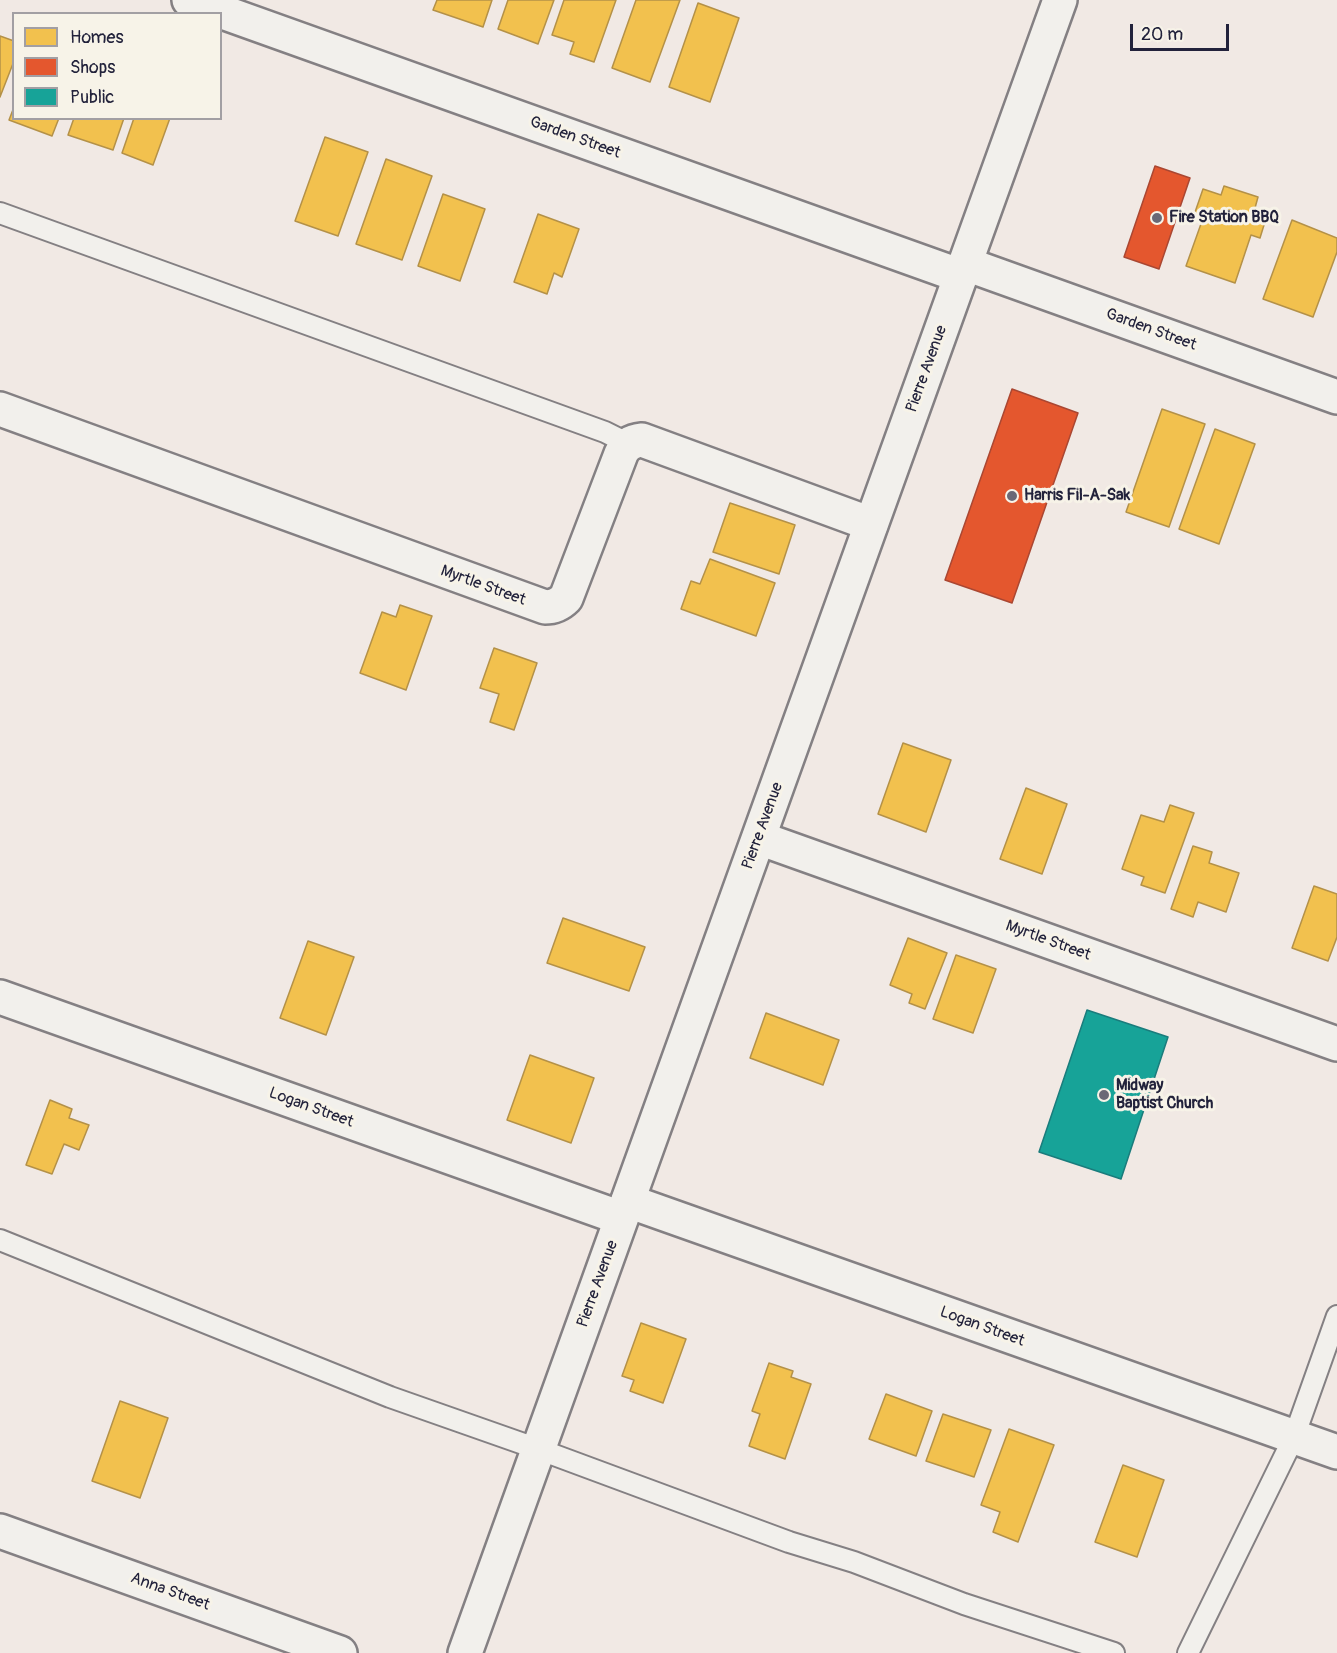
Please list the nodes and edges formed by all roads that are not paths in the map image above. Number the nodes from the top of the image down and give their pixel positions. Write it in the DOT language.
graph roads {
  1 [pos="189,0"];
  2 [pos="1060,0"];
  3 [pos="0,213"];
  4 [pos="964,270"];
  5 [pos="1337,397"];
  6 [pos="0,409"];
  7 [pos="629,444"];
  8 [pos="871,524"];
  9 [pos="759,838"];
  10 [pos="0,997"];
  11 [pos="1337,1044"];
  12 [pos="625,1210"];
  13 [pos="0,1240"];
  14 [pos="1337,1316"];
  15 [pos="1294,1437"];
  16 [pos="538,1449"];
  17 [pos="1337,1452"];
  18 [pos="0,1531"];
  19 [pos="339,1653"];
  20 [pos="465,1653"];
  21 [pos="1114,1653"];
  22 [pos="1188,1653"];
  1 -- 4 [label="street, Garden Street"];
  2 -- 4 [label="street, Pierre Avenue"];
  3 -- 7 [label="lane"];
  4 -- 5 [label="street, Garden Street"];
  4 -- 8 [label="street, Pierre Avenue"];
  6 -- 7 [label="street, Myrtle Street"];
  7 -- 8 [label="street"];
  8 -- 9 [label="street, Pierre Avenue"];
  9 -- 11 [label="street, Myrtle Street"];
  9 -- 12 [label="street, Pierre Avenue"];
  10 -- 12 [label="street, Logan Street"];
  12 -- 15 [label="street, Logan Street"];
  12 -- 16 [label="street, Pierre Avenue"];
  13 -- 16 [label="lane"];
  14 -- 15 [label="lane"];
  15 -- 17 [label="street, Logan Street"];
  15 -- 22 [label="lane"];
  16 -- 20 [label="street, Pierre Avenue"];
  16 -- 21 [label="lane"];
  18 -- 19 [label="street, Anna Street"];
}
